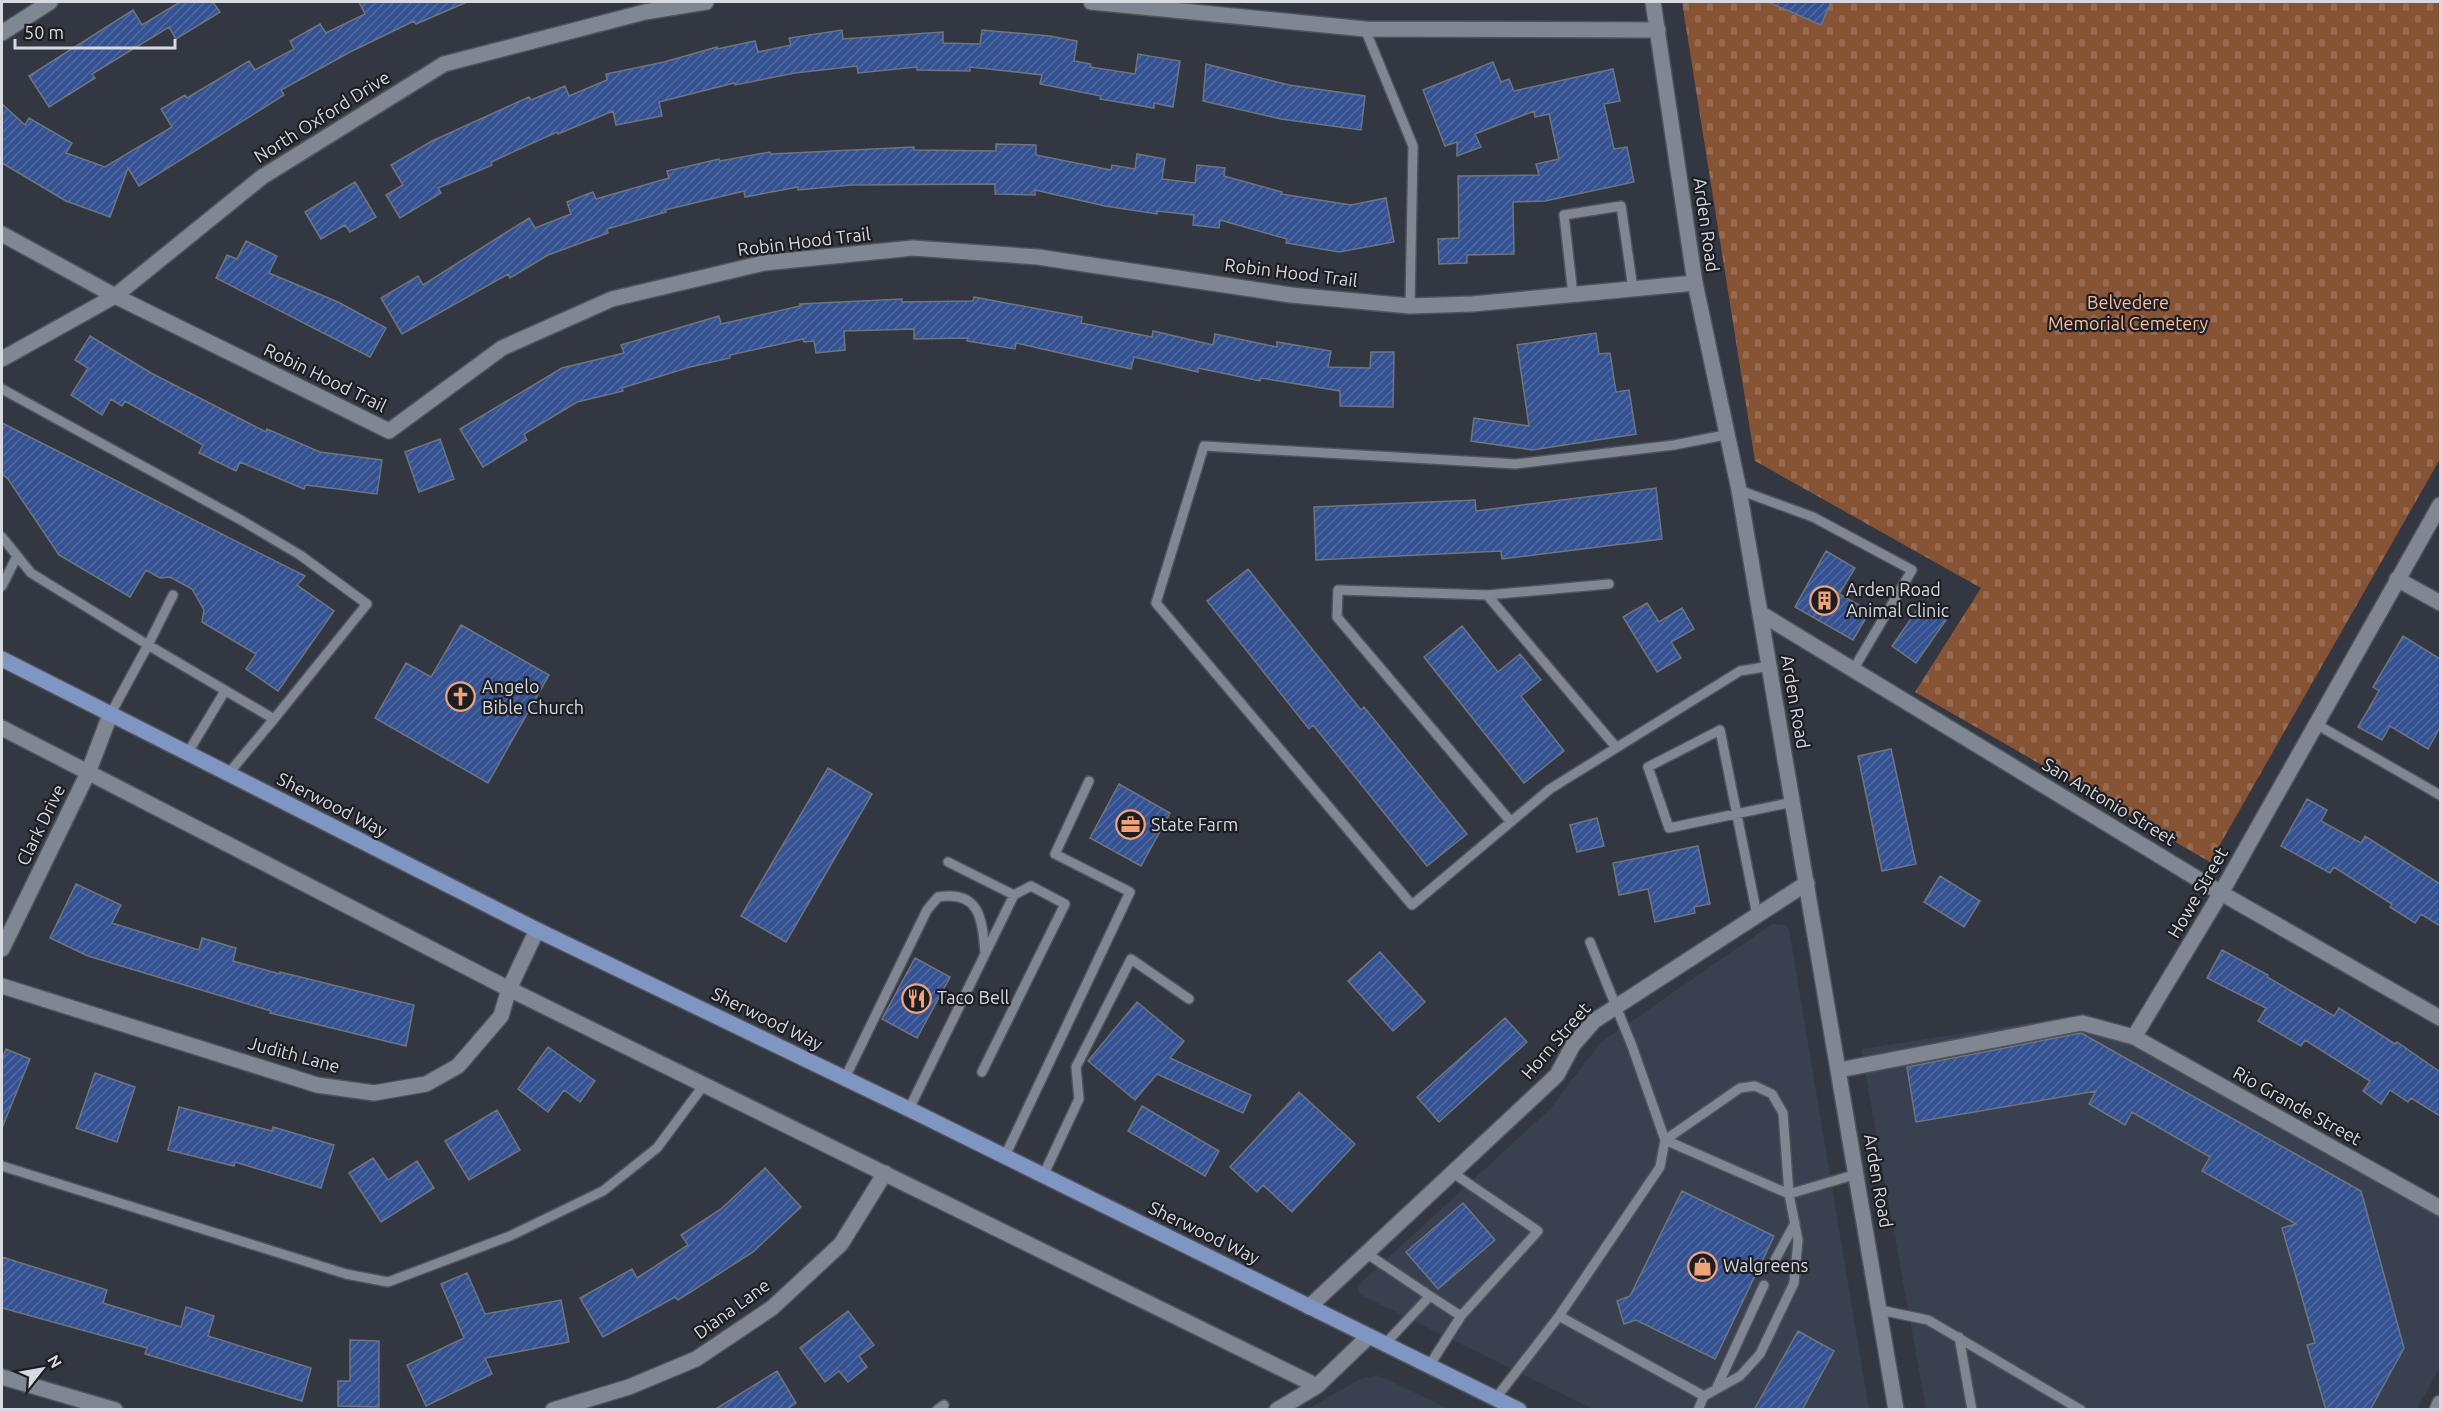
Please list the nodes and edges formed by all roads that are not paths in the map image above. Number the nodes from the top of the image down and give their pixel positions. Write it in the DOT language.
graph roads {
  1 [pos="50,2"];
  2 [pos="706,2"];
  3 [pos="1091,2"];
  4 [pos="1653,2"];
  5 [pos="1365,29"];
  6 [pos="1658,30"];
  7 [pos="2,33"];
  8 [pos="2,234"];
  9 [pos="1695,283"];
  10 [pos="1633,289"];
  11 [pos="1573,295"];
  12 [pos="115,296"];
  13 [pos="1410,306"];
  14 [pos="2,358"];
  15 [pos="2,389"];
  16 [pos="1725,435"];
  17 [pos="1739,490"];
  18 [pos="2440,505"];
  19 [pos="2,537"];
  20 [pos="17,556"];
  21 [pos="2397,579"];
  22 [pos="1608,584"];
  23 [pos="2,586"];
  24 [pos="173,595"];
  25 [pos="1487,595"];
  26 [pos="2440,603"];
  27 [pos="1761,613"];
  28 [pos="148,645"];
  29 [pos="2,659"];
  30 [pos="1770,666"];
  31 [pos="1853,670"];
  32 [pos="225,691"];
  33 [pos="110,715"];
  34 [pos="274,719"];
  35 [pos="2316,724"];
  36 [pos="2,728"];
  37 [pos="1616,747"];
  38 [pos="187,754"];
  39 [pos="88,773"];
  40 [pos="228,774"];
  41 [pos="1089,781"];
  42 [pos="2440,795"];
  43 [pos="1793,802"];
  44 [pos="1736,814"];
  45 [pos="1510,822"];
  46 [pos="948,862"];
  47 [pos="1807,883"];
  48 [pos="2221,893"];
  49 [pos="1014,896"];
  50 [pos="1758,915"];
  51 [pos="537,930"];
  52 [pos="1590,942"];
  53 [pos="2,949"];
  54 [pos="985,954"];
  55 [pos="2,986"];
  56 [pos="509,989"];
  57 [pos="1189,999"];
  58 [pos="1615,1006"];
  59 [pos="2440,1018"];
  60 [pos="2134,1037"];
  61 [pos="1839,1070"];
  62 [pos="982,1072"];
  63 [pos="845,1078"];
  64 [pos="704,1086"];
  65 [pos="909,1109"];
  66 [pos="1665,1140"];
  67 [pos="1005,1156"];
  68 [pos="2,1166"];
  69 [pos="885,1173"];
  70 [pos="1453,1173"];
  71 [pos="1857,1174"];
  72 [pos="1043,1176"];
  73 [pos="1789,1194"];
  74 [pos="2440,1208"];
  75 [pos="1795,1223"];
  76 [pos="1366,1253"];
  77 [pos="1775,1260"];
  78 [pos="1764,1285"];
  79 [pos="1430,1296"];
  80 [pos="1309,1307"];
  81 [pos="1880,1310"];
  82 [pos="1461,1316"];
  83 [pos="1559,1316"];
  84 [pos="1368,1337"];
  85 [pos="1959,1337"];
  86 [pos="1384,1345"];
  87 [pos="1429,1366"];
  88 [pos="2,1377"];
  89 [pos="1317,1386"];
  90 [pos="1717,1387"];
  91 [pos="1704,1396"];
  92 [pos="1496,1398"];
  93 [pos="2440,1403"];
  94 [pos="115,1410"];
  95 [pos="553,1410"];
  96 [pos="1277,1410"];
  97 [pos="1519,1410"];
  98 [pos="1698,1410"];
  99 [pos="1896,1410"];
  100 [pos="1971,1410"];
  101 [pos="2081,1410"];
  102 [pos="2437,1410"];
  1 -- 7 [label="street"];
  2 -- 12 [label="street, North Oxford Drive"];
  3 -- 5 [label="street"];
  4 -- 6 [label="street, Arden Road"];
  5 -- 6 [label="street"];
  5 -- 13 [label="lane"];
  6 -- 9 [label="street, Arden Road"];
  8 -- 12 [label="street, Robin Hood Trail"];
  9 -- 10 [label="street, Robin Hood Trail"];
  9 -- 16 [label="street, Arden Road"];
  10 -- 11 [label="street, Robin Hood Trail"];
  10 -- 11 [label="lane"];
  11 -- 13 [label="street, Robin Hood Trail"];
  12 -- 13 [label="street, Robin Hood Trail"];
  12 -- 14 [label="street, North Oxford Drive"];
  15 -- 34 [label="lane"];
  16 -- 17 [label="street, Arden Road"];
  16 -- 45 [label="lane"];
  17 -- 27 [label="street, Arden Road"];
  17 -- 31 [label="lane"];
  18 -- 21 [label="street, Howe Street"];
  19 -- 20 [label="lane"];
  20 -- 23 [label="lane"];
  20 -- 28 [label="lane"];
  21 -- 26 [label="street"];
  21 -- 35 [label="street, Howe Street"];
  22 -- 25 [label="lane"];
  24 -- 28 [label="lane"];
  25 -- 37 [label="lane"];
  25 -- 45 [label="lane"];
  27 -- 30 [label="street, Arden Road"];
  27 -- 31 [label="street, San Antonio Street"];
  28 -- 32 [label="lane"];
  28 -- 33 [label="lane"];
  29 -- 33 [label="main road, Sherwood Way"];
  30 -- 37 [label="lane"];
  30 -- 43 [label="street, Arden Road"];
  31 -- 48 [label="street, San Antonio Street"];
  32 -- 34 [label="lane"];
  32 -- 38 [label="lane"];
  33 -- 38 [label="main road, Sherwood Way"];
  33 -- 39 [label="street, Clark Drive"];
  34 -- 40 [label="lane"];
  35 -- 42 [label="lane"];
  35 -- 48 [label="street, Howe Street"];
  36 -- 39 [label="street"];
  37 -- 45 [label="lane"];
  38 -- 40 [label="main road, Sherwood Way"];
  39 -- 53 [label="street, Clark Drive"];
  39 -- 56 [label="street"];
  40 -- 51 [label="main road, Sherwood Way"];
  41 -- 67 [label="lane"];
  43 -- 44 [label="lane"];
  43 -- 47 [label="street, Arden Road"];
  44 -- 44 [label="lane"];
  44 -- 50 [label="lane"];
  46 -- 49 [label="lane"];
  47 -- 50 [label="street, Horn Street"];
  47 -- 61 [label="street, Arden Road"];
  48 -- 59 [label="street, San Antonio Street"];
  48 -- 60 [label="street, Howe Street"];
  49 -- 54 [label="lane"];
  49 -- 62 [label="lane"];
  50 -- 58 [label="street, Horn Street"];
  51 -- 56 [label="street, Judith Lane"];
  51 -- 63 [label="main road, Sherwood Way"];
  52 -- 58 [label="lane"];
  54 -- 63 [label="lane"];
  54 -- 65 [label="lane"];
  55 -- 56 [label="street, Judith Lane"];
  56 -- 64 [label="street"];
  57 -- 72 [label="lane"];
  58 -- 66 [label="lane"];
  58 -- 70 [label="street, Horn Street"];
  60 -- 61 [label="street"];
  60 -- 74 [label="street, Rio Grande Street"];
  61 -- 71 [label="street, Arden Road"];
  63 -- 65 [label="main road, Sherwood Way"];
  64 -- 68 [label="lane"];
  64 -- 69 [label="street"];
  65 -- 67 [label="main road, Sherwood Way"];
  66 -- 73 [label="lane"];
  66 -- 73 [label="lane"];
  66 -- 83 [label="lane"];
  67 -- 72 [label="main road, Sherwood Way"];
  69 -- 89 [label="street"];
  69 -- 95 [label="street, Diana Lane"];
  70 -- 76 [label="street, Horn Street"];
  70 -- 82 [label="lane"];
  71 -- 73 [label="lane"];
  71 -- 81 [label="street, Arden Road"];
  72 -- 80 [label="main road, Sherwood Way"];
  73 -- 75 [label="lane"];
  75 -- 77 [label="lane"];
  75 -- 90 [label="lane"];
  76 -- 79 [label="lane"];
  76 -- 80 [label="street, Horn Street"];
  78 -- 90 [label="lane"];
  79 -- 82 [label="lane"];
  79 -- 86 [label="lane"];
  80 -- 84 [label="main road, Sherwood Way"];
  81 -- 85 [label="lane"];
  81 -- 99 [label="street, Arden Road"];
  82 -- 87 [label="lane"];
  83 -- 91 [label="lane"];
  83 -- 92 [label="lane"];
  84 -- 86 [label="main road, Sherwood Way"];
  84 -- 89 [label="street"];
  85 -- 100 [label="lane"];
  85 -- 101 [label="lane"];
  86 -- 87 [label="main road, Sherwood Way"];
  87 -- 92 [label="main road, Sherwood Way"];
  88 -- 94 [label="street"];
  89 -- 96 [label="street"];
  90 -- 91 [label="lane"];
  91 -- 98 [label="lane"];
  92 -- 97 [label="main road, Sherwood Way"];
  93 -- 102 [label="street"];
}
